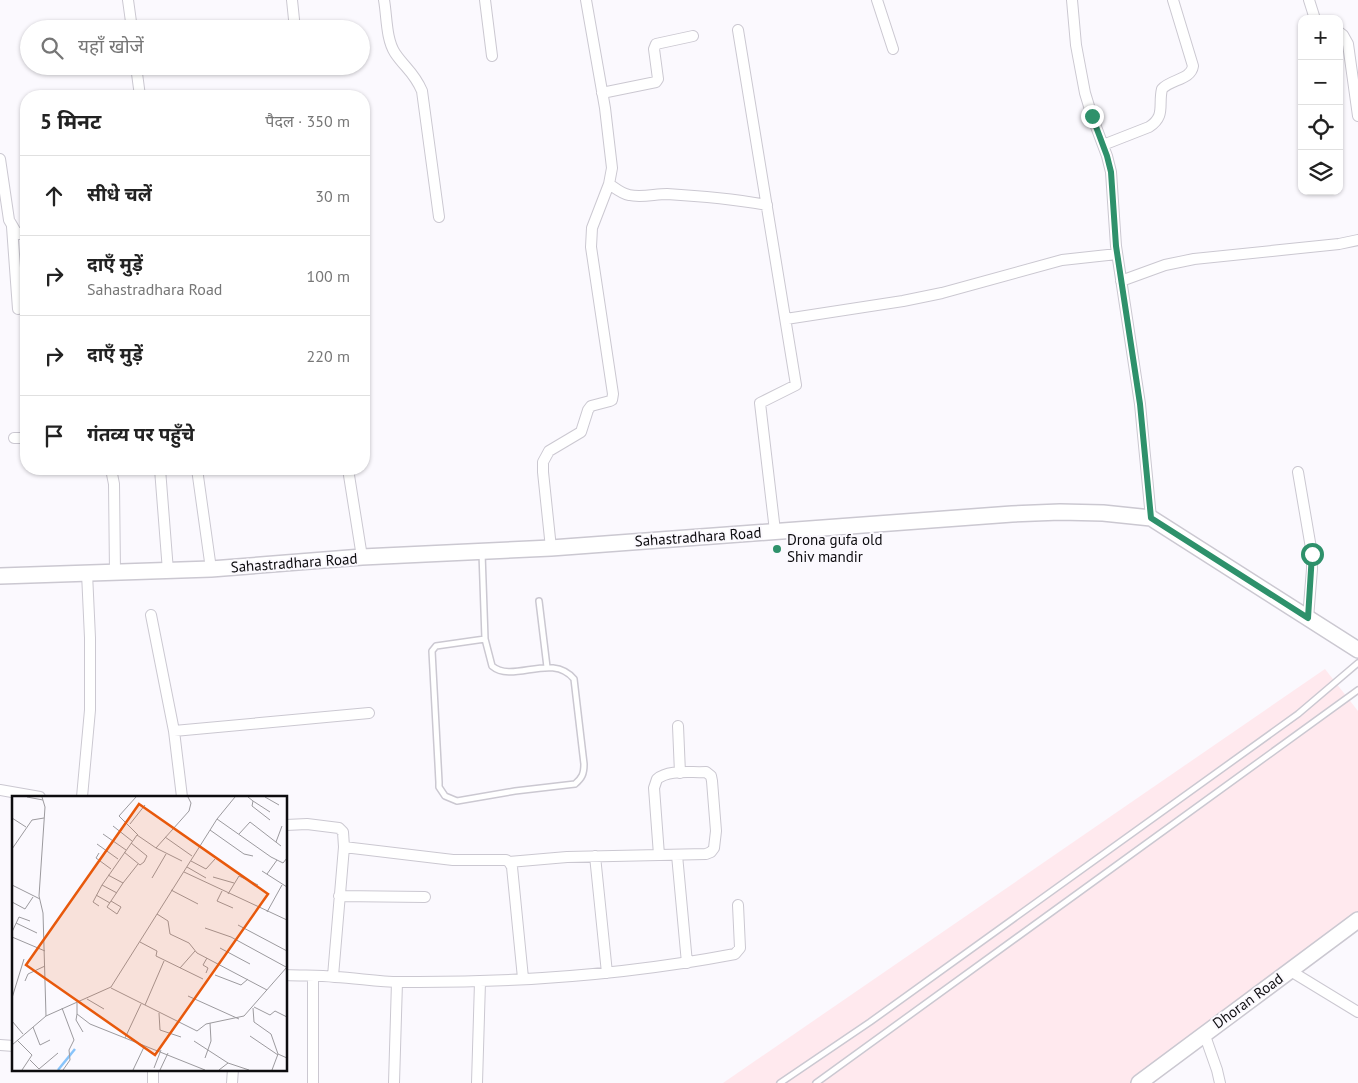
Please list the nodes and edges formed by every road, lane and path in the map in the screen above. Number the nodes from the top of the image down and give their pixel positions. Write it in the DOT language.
graph roads {
  1 [pos="128,0"];
  2 [pos="292,0"];
  3 [pos="384,0"];
  4 [pos="485,0"];
  5 [pos="586,0"];
  6 [pos="877,0"];
  7 [pos="1072,0"];
  8 [pos="1173,0"];
  9 [pos="1309,0"];
  10 [pos="1314,15"];
  11 [pos="131,20"];
  12 [pos="294,20"];
  13 [pos="738,30"];
  14 [pos="1343,35"];
  15 [pos="693,36"];
  16 [pos="893,49"];
  17 [pos="492,56"];
  18 [pos="137,75"];
  19 [pos="139,90"];
  20 [pos="602,93"];
  21 [pos="1356,93"];
  22 [pos="1358,116"];
  23 [pos="1103,145"];
  24 [pos="0,159"];
  25 [pos="609,184"];
  26 [pos="767,205"];
  27 [pos="439,217"];
  28 [pos="12,227"];
  29 [pos="20,234"];
  30 [pos="1358,240"];
  31 [pos="1117,254"];
  32 [pos="1121,281"];
  33 [pos="18,309"];
  34 [pos="786,319"];
  35 [pos="14,438"];
  36 [pos="20,438"];
  37 [pos="1298,472"];
  38 [pos="112,475"];
  39 [pos="160,475"];
  40 [pos="198,475"];
  41 [pos="349,475"];
  42 [pos="1151,518"];
  43 [pos="775,531"];
  44 [pos="551,548"];
  45 [pos="482,552"];
  46 [pos="362,557"];
  47 [pos="211,569"];
  48 [pos="168,570"];
  49 [pos="115,572"];
  50 [pos="87,573"];
  51 [pos="0,576"];
  52 [pos="539,601"];
  53 [pos="150,615"];
  54 [pos="1308,618"];
  55 [pos="486,639"];
  56 [pos="1358,650"];
  57 [pos="1358,663"];
  58 [pos="547,667"];
  59 [pos="1358,690"];
  60 [pos="369,713"];
  61 [pos="678,726"];
  62 [pos="174,731"];
  63 [pos="680,773"];
  64 [pos="0,790"];
  65 [pos="34,796"];
  66 [pos="82,796"];
  67 [pos="182,796"];
  68 [pos="288,825"];
  69 [pos="344,848"];
  70 [pos="659,855"];
  71 [pos="678,855"];
  72 [pos="595,856"];
  73 [pos="509,862"];
  74 [pos="339,896"];
  75 [pos="425,897"];
  76 [pos="738,905"];
  77 [pos="1358,920"];
  78 [pos="687,963"];
  79 [pos="1290,970"];
  80 [pos="608,973"];
  81 [pos="288,975"];
  82 [pos="313,976"];
  83 [pos="332,976"];
  84 [pos="523,978"];
  85 [pos="397,982"];
  86 [pos="480,982"];
  87 [pos="1358,1012"];
  88 [pos="1204,1033"];
  89 [pos="153,1070"];
  90 [pos="233,1070"];
  91 [pos="784,1082"];
  92 [pos="152,1083"];
  93 [pos="232,1083"];
  94 [pos="313,1083"];
  95 [pos="394,1083"];
  96 [pos="477,1083"];
  97 [pos="816,1083"];
  98 [pos="1139,1083"];
  99 [pos="1220,1083"];
  1 -- 11 [label="street"];
  2 -- 12 [label="street"];
  3 -- 27 [label="street"];
  4 -- 17 [label="street"];
  5 -- 20 [label="street"];
  6 -- 16 [label="street"];
  7 -- 23 [label="street"];
  8 -- 23 [label="street"];
  9 -- 10 [label="street"];
  13 -- 26 [label="street"];
  14 -- 21 [label="street"];
  15 -- 20 [label="street"];
  18 -- 19 [label="street"];
  20 -- 25 [label="street"];
  21 -- 22 [label="street"];
  23 -- 31 [label="street"];
  24 -- 28 [label="street"];
  25 -- 26 [label="street"];
  25 -- 44 [label="street"];
  26 -- 34 [label="street"];
  28 -- 29 [label="street"];
  28 -- 33 [label="street"];
  30 -- 32 [label="street"];
  31 -- 32 [label="street"];
  31 -- 34 [label="street"];
  32 -- 42 [label="street"];
  34 -- 43 [label="street"];
  35 -- 36 [label="street"];
  37 -- 54 [label="street"];
  38 -- 49 [label="street"];
  39 -- 48 [label="street"];
  40 -- 47 [label="street"];
  41 -- 46 [label="street"];
  42 -- 43 [label="main road, Sahastradhara Road"];
  42 -- 54 [label="main road, Sahastradhara Road"];
  43 -- 44 [label="main road, Sahastradhara Road"];
  44 -- 45 [label="main road, Sahastradhara Road"];
  45 -- 46 [label="main road, Sahastradhara Road"];
  45 -- 55 [label="lane"];
  46 -- 47 [label="main road, Sahastradhara Road"];
  47 -- 48 [label="main road, Sahastradhara Road"];
  48 -- 49 [label="main road, Sahastradhara Road"];
  49 -- 50 [label="main road, Sahastradhara Road"];
  50 -- 51 [label="main road, Sahastradhara Road"];
  50 -- 66 [label="street"];
  52 -- 58 [label="lane"];
  53 -- 62 [label="street"];
  54 -- 56 [label="main road, Sahastradhara Road"];
  55 -- 58 [label="lane"];
  55 -- 58 [label="lane"];
  57 -- 91 [label="lane"];
  59 -- 97 [label="lane"];
  60 -- 62 [label="street"];
  61 -- 63 [label="street"];
  62 -- 67 [label="street"];
  63 -- 70 [label="street"];
  63 -- 71 [label="street"];
  64 -- 65 [label="street"];
  68 -- 69 [label="street"];
  69 -- 73 [label="street"];
  69 -- 74 [label="street"];
  70 -- 71 [label="street"];
  70 -- 72 [label="street"];
  71 -- 78 [label="street"];
  72 -- 73 [label="street"];
  72 -- 80 [label="street"];
  73 -- 84 [label="street"];
  74 -- 75 [label="street"];
  74 -- 83 [label="street"];
  76 -- 78 [label="street"];
  77 -- 79 [label="main road, Dhoran Road"];
  78 -- 80 [label="street"];
  79 -- 87 [label="street"];
  79 -- 88 [label="main road, Dhoran Road"];
  80 -- 84 [label="street"];
  81 -- 82 [label="street"];
  82 -- 83 [label="street"];
  82 -- 94 [label="street"];
  83 -- 85 [label="street"];
  84 -- 86 [label="street"];
  85 -- 86 [label="street"];
  85 -- 95 [label="street"];
  86 -- 96 [label="street"];
  88 -- 98 [label="main road, Dhoran Road"];
  88 -- 99 [label="street"];
  89 -- 92 [label="street"];
  90 -- 93 [label="street"];
}
